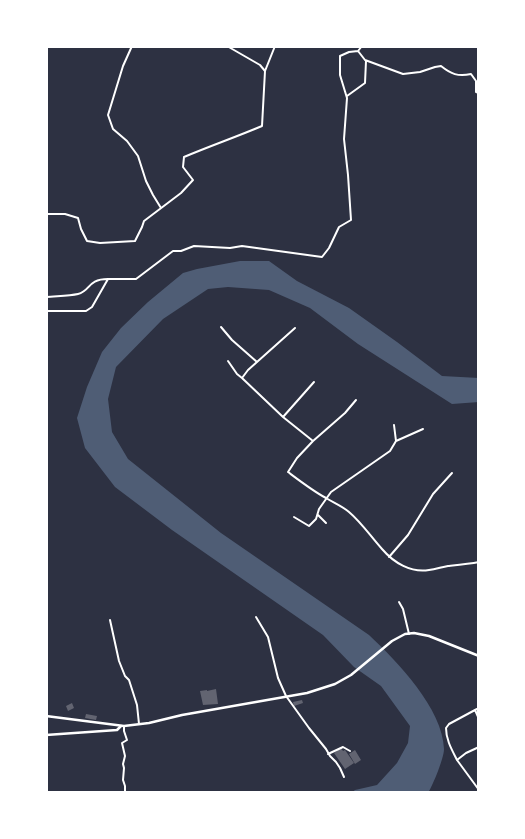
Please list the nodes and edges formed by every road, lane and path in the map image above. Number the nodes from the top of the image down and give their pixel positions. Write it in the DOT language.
graph roads {
  1 [pos="132,46"];
  2 [pos="228,46"];
  3 [pos="275,46"];
  4 [pos="362,46"];
  5 [pos="358,51"];
  6 [pos="366,60"];
  7 [pos="265,71"];
  8 [pos="479,93"];
  9 [pos="347,96"];
  10 [pos="161,208"];
  11 [pos="70,212"];
  12 [pos="46,214"];
  13 [pos="78,218"];
  14 [pos="108,278"];
  15 [pos="46,296"];
  16 [pos="46,311"];
  17 [pos="221,327"];
  18 [pos="295,328"];
  19 [pos="228,361"];
  20 [pos="257,362"];
  21 [pos="242,378"];
  22 [pos="314,382"];
  23 [pos="356,400"];
  24 [pos="283,417"];
  25 [pos="394,425"];
  26 [pos="424,429"];
  27 [pos="313,441"];
  28 [pos="396,441"];
  29 [pos="452,474"];
  30 [pos="327,499"];
  31 [pos="318,515"];
  32 [pos="294,516"];
  33 [pos="326,523"];
  34 [pos="390,557"];
  35 [pos="479,562"];
  36 [pos="399,602"];
  37 [pos="256,617"];
  38 [pos="110,620"];
  39 [pos="409,634"];
  40 [pos="479,656"];
  41 [pos="286,696"];
  42 [pos="477,709"];
  43 [pos="46,716"];
  44 [pos="479,719"];
  45 [pos="139,724"];
  46 [pos="122,726"];
  47 [pos="46,735"];
  48 [pos="479,746"];
  49 [pos="350,751"];
  50 [pos="328,754"];
  51 [pos="457,760"];
  52 [pos="344,776"];
  53 [pos="479,790"];
  54 [pos="125,793"];
  1 -- 10 [label="street"];
  2 -- 7 [label="street"];
  3 -- 7 [label="street"];
  4 -- 5 [label="street"];
  5 -- 6 [label="street"];
  5 -- 9 [label="street"];
  6 -- 8 [label="street"];
  6 -- 9 [label="street"];
  7 -- 10 [label="street"];
  9 -- 14 [label="street"];
  10 -- 13 [label="street"];
  11 -- 13 [label="street"];
  12 -- 13 [label="street"];
  14 -- 15 [label="street"];
  14 -- 16 [label="street"];
  17 -- 20 [label="street"];
  18 -- 20 [label="street"];
  19 -- 21 [label="street"];
  20 -- 21 [label="street"];
  21 -- 24 [label="street"];
  22 -- 24 [label="street"];
  23 -- 27 [label="street"];
  24 -- 27 [label="street"];
  25 -- 28 [label="street"];
  26 -- 28 [label="street"];
  27 -- 30 [label="street"];
  28 -- 30 [label="street"];
  29 -- 34 [label="street"];
  30 -- 31 [label="street"];
  30 -- 34 [label="street"];
  31 -- 32 [label="street"];
  31 -- 33 [label="street"];
  34 -- 35 [label="street"];
  36 -- 39 [label="street"];
  37 -- 41 [label="street"];
  38 -- 45 [label="street"];
  39 -- 40 [label="main road"];
  39 -- 41 [label="main road"];
  41 -- 45 [label="main road"];
  41 -- 50 [label="street"];
  42 -- 44 [label="street"];
  42 -- 51 [label="street"];
  43 -- 46 [label="main road"];
  45 -- 46 [label="main road"];
  46 -- 47 [label="main road"];
  46 -- 54 [label="street"];
  48 -- 51 [label="street"];
  49 -- 50 [label="street"];
  50 -- 52 [label="street"];
  51 -- 53 [label="street"];
}
